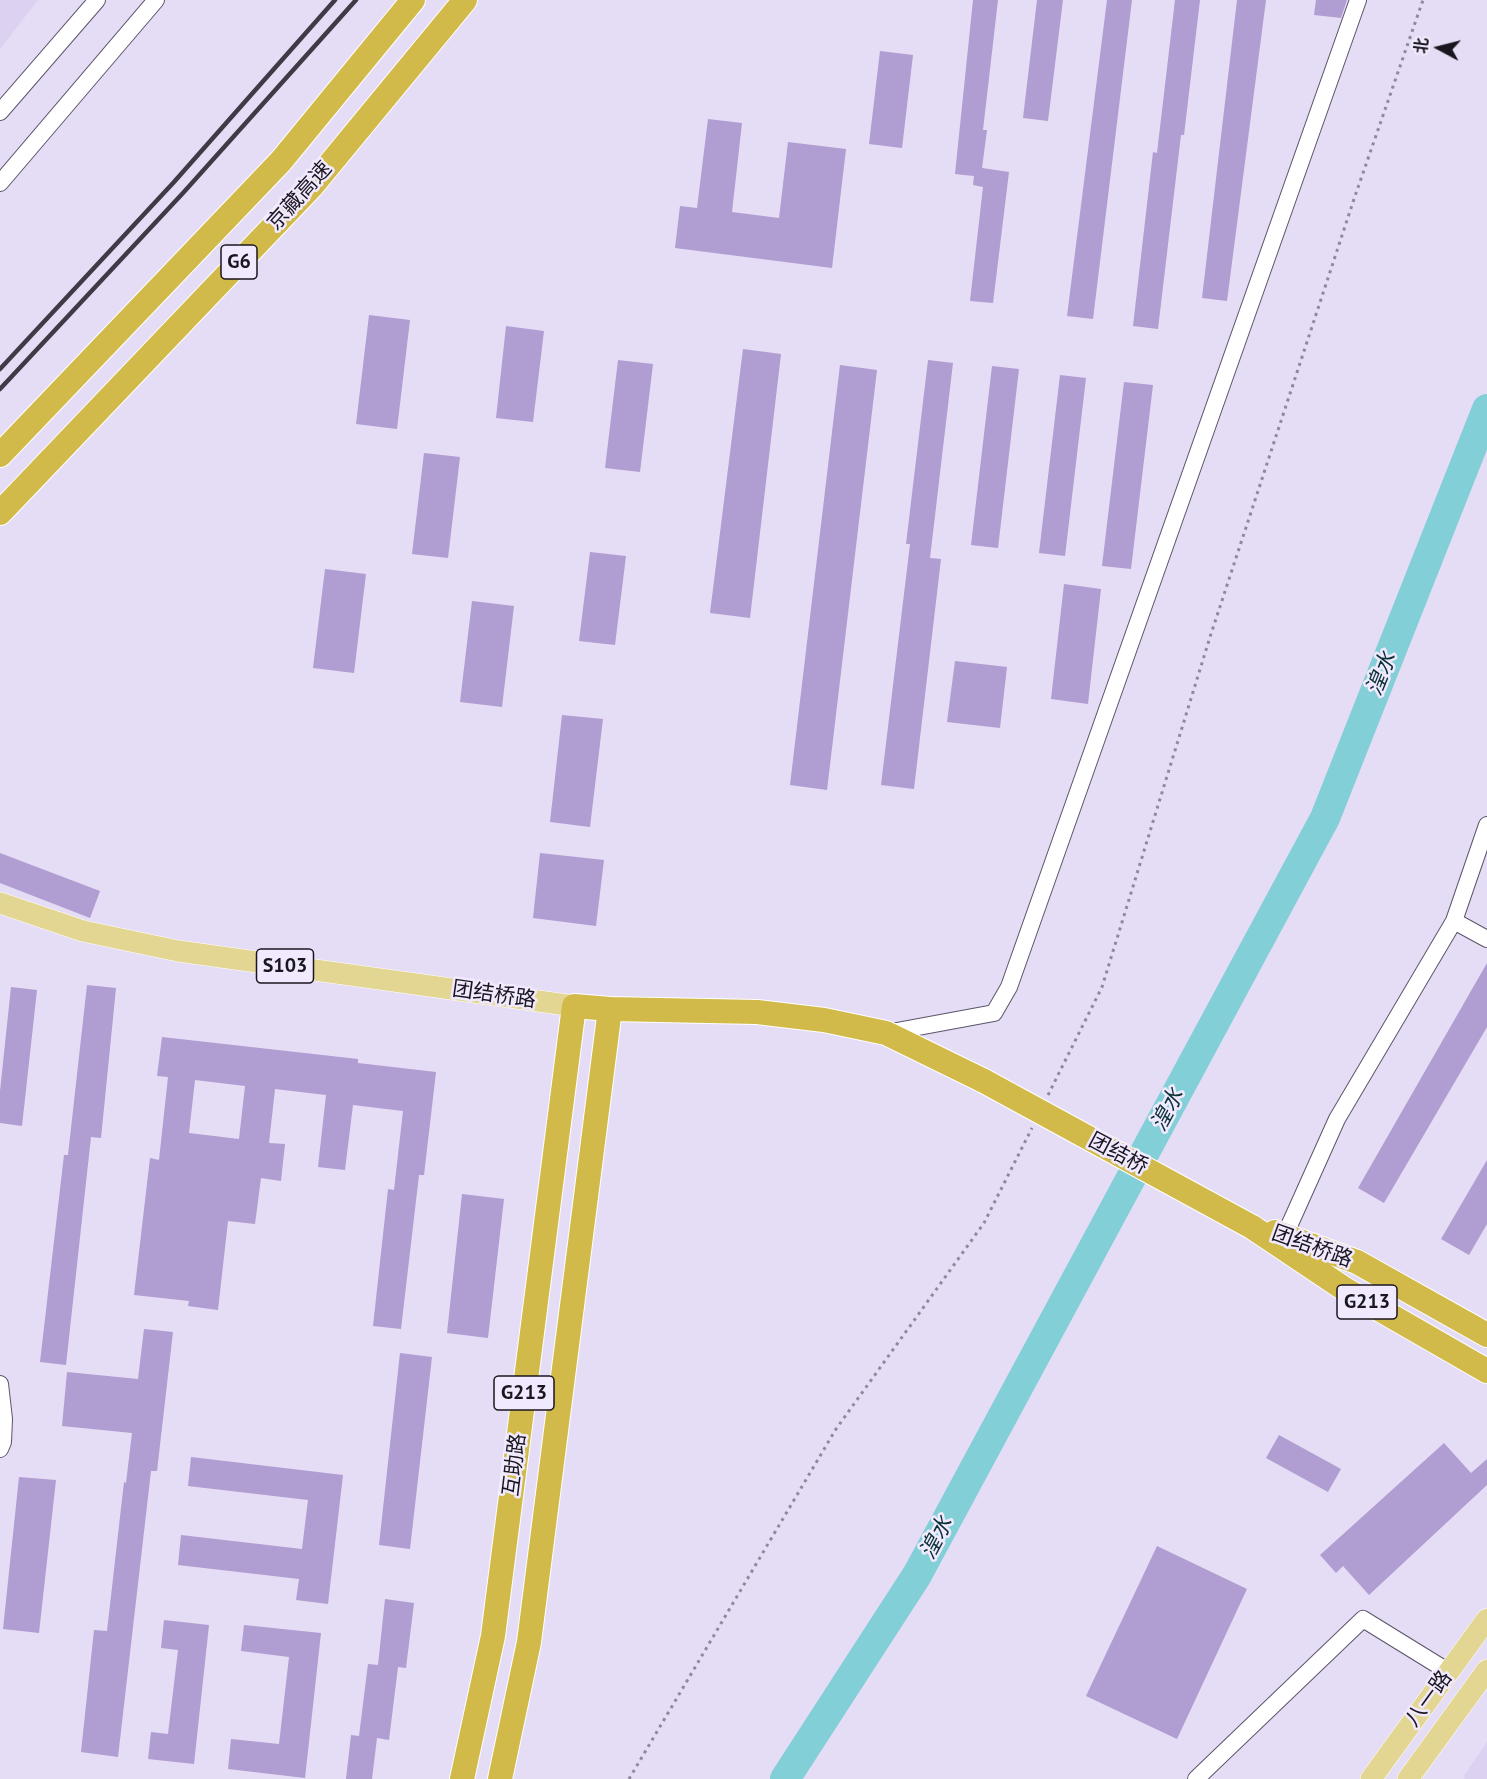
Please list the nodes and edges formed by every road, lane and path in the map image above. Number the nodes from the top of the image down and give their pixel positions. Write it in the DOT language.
graph roads {
  1 [pos="97,0"];
  2 [pos="156,0"];
  3 [pos="413,0"];
  4 [pos="465,0"];
  5 [pos="1358,0"];
  6 [pos="1423,0"];
  7 [pos="0,112"];
  8 [pos="0,183"];
  9 [pos="0,455"];
  10 [pos="0,513"];
  11 [pos="1487,825"];
  12 [pos="0,903"];
  13 [pos="1455,921"];
  14 [pos="1487,939"];
  15 [pos="574,1006"];
  16 [pos="610,1009"];
  17 [pos="886,1033"];
  18 [pos="984,1081"];
  19 [pos="1048,1095"];
  20 [pos="1032,1127"];
  21 [pos="1252,1227"];
  22 [pos="1285,1235"];
  23 [pos="1487,1335"];
  24 [pos="1487,1371"];
  25 [pos="0,1384"];
  26 [pos="0,1449"];
  27 [pos="1487,1619"];
  28 [pos="1487,1670"];
  29 [pos="1449,1672"];
  30 [pos="462,1779"];
  31 [pos="500,1779"];
  32 [pos="629,1779"];
  33 [pos="1196,1779"];
  34 [pos="1371,1779"];
  35 [pos="1408,1779"];
  1 -- 7 [label="street"];
  2 -- 8 [label="street"];
  3 -- 9 [label="highway, 京藏高速 / G6"];
  4 -- 10 [label="highway, 京藏高速 / G6"];
  5 -- 17 [label="street"];
  6 -- 19 [label="path"];
  11 -- 13 [label="street"];
  12 -- 15 [label="main road, 团结桥路 / S103"];
  13 -- 14 [label="street"];
  13 -- 22 [label="street"];
  15 -- 16 [label="highway, 团结桥路 / G213"];
  15 -- 30 [label="highway, 互助路 / G213"];
  16 -- 17 [label="highway, 团结桥路 / G213"];
  16 -- 31 [label="highway, 互助路 / G213"];
  17 -- 18 [label="highway, 团结桥路 / G213"];
  18 -- 21 [label="highway, 团结桥 / G213, bridge"];
  20 -- 32 [label="path"];
  21 -- 22 [label="highway, 团结桥路 / G213"];
  21 -- 24 [label="highway, 团结桥路 / G213"];
  22 -- 23 [label="highway, 团结桥路 / G213"];
  25 -- 26 [label="street"];
  27 -- 29 [label="main road, 八一路"];
  28 -- 35 [label="main road, 八一路"];
  29 -- 33 [label="street"];
  29 -- 34 [label="main road, 八一路"];
}
